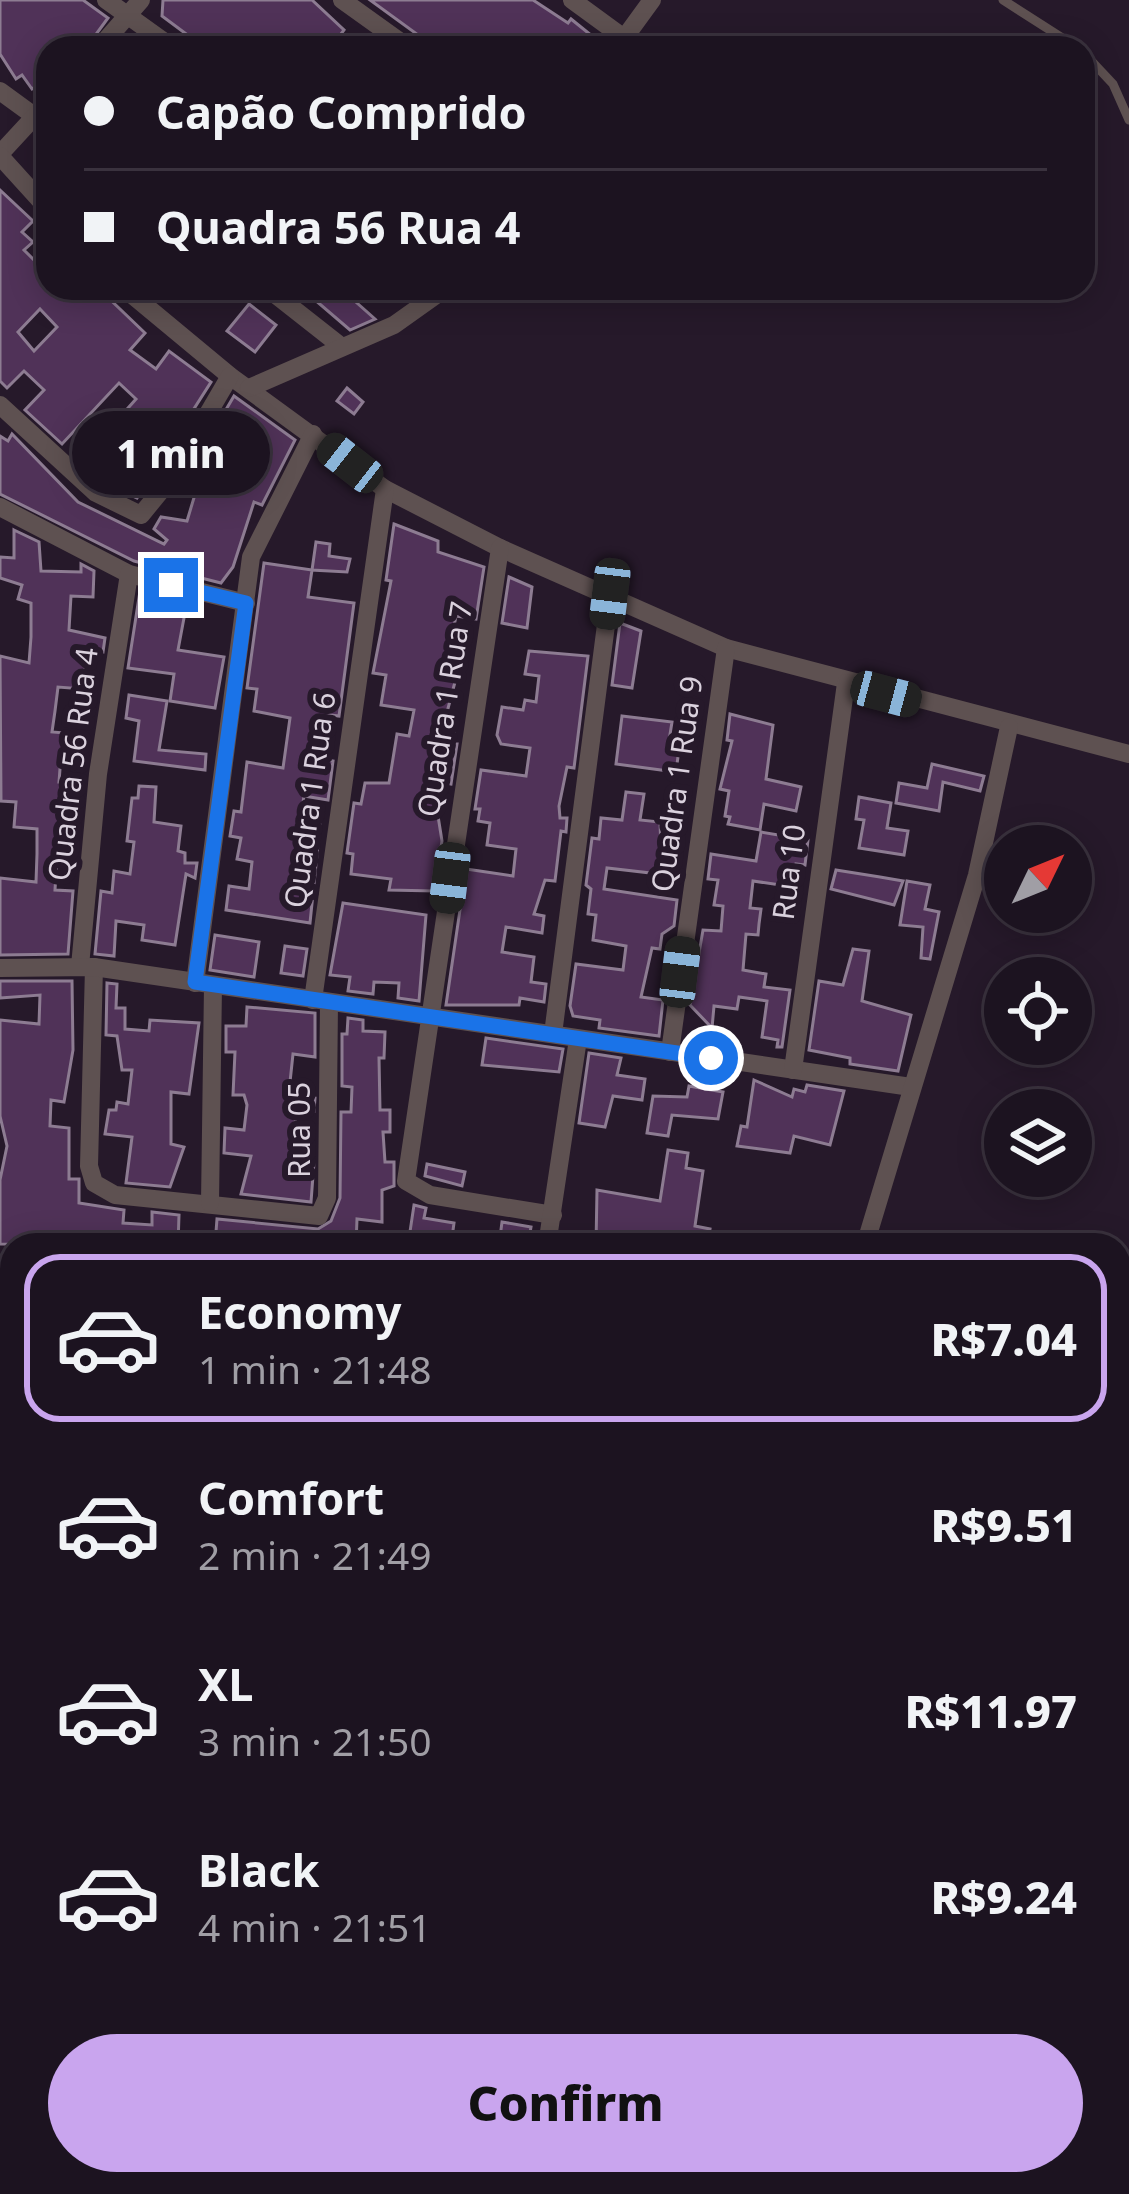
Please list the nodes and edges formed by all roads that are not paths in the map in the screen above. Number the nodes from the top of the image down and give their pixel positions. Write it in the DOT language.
graph roads {
  1 [pos="106,0"];
  2 [pos="141,0"];
  3 [pos="342,0"];
  4 [pos="572,0"];
  5 [pos="652,0"];
  6 [pos="1003,0"];
  7 [pos="129,16"];
  8 [pos="110,36"];
  9 [pos="156,36"];
  10 [pos="392,36"];
  11 [pos="613,36"];
  12 [pos="626,36"];
  13 [pos="1058,36"];
  14 [pos="1095,65"];
  15 [pos="0,91"];
  16 [pos="36,110"];
  17 [pos="1129,120"];
  18 [pos="36,121"];
  19 [pos="0,156"];
  20 [pos="36,196"];
  21 [pos="138,300"];
  22 [pos="282,300"];
  23 [pos="432,300"];
  24 [pos="342,347"];
  25 [pos="230,376"];
  26 [pos="249,388"];
  27 [pos="0,405"];
  28 [pos="313,434"];
  29 [pos="385,489"];
  30 [pos="0,507"];
  31 [pos="500,548"];
  32 [pos="129,574"];
  33 [pos="610,594"];
  34 [pos="246,603"];
  35 [pos="726,647"];
  36 [pos="846,683"];
  37 [pos="1010,727"];
  38 [pos="1129,754"];
  39 [pos="87,966"];
  40 [pos="0,968"];
  41 [pos="204,984"];
  42 [pos="321,1001"];
  43 [pos="432,1018"];
  44 [pos="553,1034"];
  45 [pos="578,1039"];
  46 [pos="670,1052"];
  47 [pos="793,1070"];
  48 [pos="911,1087"];
  49 [pos="210,1203"];
  50 [pos="553,1215"];
  51 [pos="549,1233"];
  52 [pos="868,1233"];
  1 -- 7 [label="street"];
  2 -- 7 [label="street"];
  3 -- 10 [label="street"];
  4 -- 11 [label="street"];
  5 -- 12 [label="street"];
  6 -- 13 [label="lane"];
  7 -- 8 [label="street"];
  7 -- 9 [label="street"];
  14 -- 17 [label="lane"];
  15 -- 16 [label="street"];
  18 -- 19 [label="street"];
  19 -- 20 [label="street"];
  21 -- 25 [label="street"];
  22 -- 24 [label="street"];
  23 -- 24 [label="street"];
  24 -- 26 [label="street"];
  25 -- 26 [label="street"];
  25 -- 27 [label="street"];
  26 -- 28 [label="street"];
  28 -- 29 [label="street"];
  28 -- 34 [label="street"];
  29 -- 31 [label="street"];
  29 -- 42 [label="street, Quadra 1 Rua 6"];
  30 -- 32 [label="street"];
  31 -- 33 [label="street"];
  31 -- 43 [label="street, Quadra 1 Rua 7"];
  32 -- 34 [label="street"];
  32 -- 39 [label="street, Quadra 56 Rua 4"];
  33 -- 35 [label="street"];
  33 -- 44 [label="street"];
  34 -- 41 [label="street"];
  35 -- 36 [label="street, Quadra 1 Rua 9"];
  35 -- 46 [label="street, Quadra 1 Rua 9"];
  36 -- 37 [label="street, Quadra 1 Rua 9"];
  36 -- 47 [label="street, Rua 10"];
  37 -- 38 [label="street, Quadra 1 Rua 9"];
  37 -- 48 [label="street"];
  39 -- 40 [label="street"];
  39 -- 41 [label="street"];
  39 -- 49 [label="street, Quadra 56 Rua 4"];
  41 -- 42 [label="street"];
  41 -- 49 [label="street"];
  42 -- 43 [label="street"];
  42 -- 49 [label="street, Rua 05"];
  43 -- 44 [label="street"];
  43 -- 50 [label="street, Quadra 1 Rua 7"];
  44 -- 45 [label="street"];
  45 -- 46 [label="street"];
  45 -- 50 [label="street"];
  46 -- 47 [label="street"];
  47 -- 48 [label="street"];
  48 -- 52 [label="street"];
  50 -- 51 [label="street"];
}
